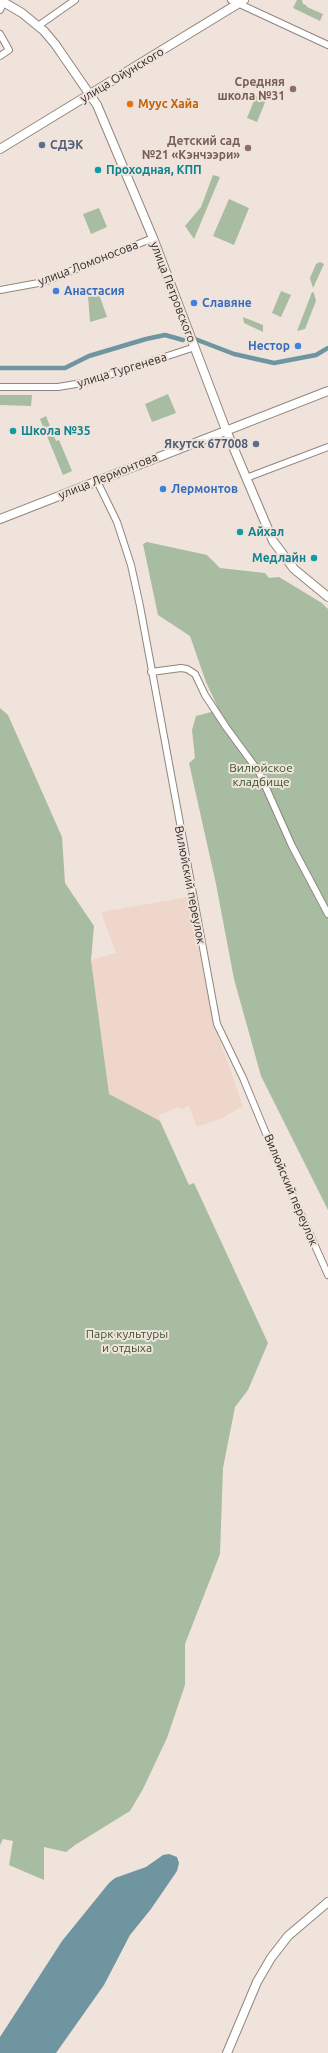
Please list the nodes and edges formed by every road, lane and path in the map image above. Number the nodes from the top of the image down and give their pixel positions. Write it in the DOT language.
graph roads {
  1 [pos="75,0"];
  2 [pos="2,1"];
  3 [pos="238,1"];
  4 [pos="0,10"];
  5 [pos="38,26"];
  6 [pos="0,34"];
  7 [pos="328,45"];
  8 [pos="0,56"];
  9 [pos="90,95"];
  10 [pos="0,149"];
  11 [pos="153,238"];
  12 [pos="0,290"];
  13 [pos="195,347"];
  14 [pos="0,387"];
  15 [pos="328,391"];
  16 [pos="226,430"];
  17 [pos="328,447"];
  18 [pos="246,478"];
  19 [pos="97,480"];
  20 [pos="0,519"];
  21 [pos="328,597"];
  22 [pos="151,672"];
  23 [pos="328,914"];
  24 [pos="328,1275"];
  25 [pos="328,1902"];
  26 [pos="227,2053"];
  1 -- 5 [label="street"];
  2 -- 4 [label="street"];
  2 -- 5 [label="main road, улица Петровского"];
  3 -- 7 [label="street"];
  3 -- 9 [label="main road, улица Ойунского"];
  5 -- 9 [label="main road, улица Петровского"];
  6 -- 8 [label="street"];
  9 -- 10 [label="main road, улица Ойунского"];
  9 -- 11 [label="main road, улица Петровского"];
  11 -- 12 [label="street, улица Ломоносова"];
  11 -- 13 [label="main road, улица Петровского"];
  13 -- 14 [label="street, улица Тургенева"];
  13 -- 16 [label="main road, улица Петровского"];
  15 -- 16 [label="main road, улица Лермонтова"];
  16 -- 18 [label="main road, улица Петровского"];
  16 -- 19 [label="main road, улица Лермонтова"];
  17 -- 18 [label="street"];
  18 -- 21 [label="main road, улица Петровского"];
  19 -- 20 [label="main road, улица Лермонтова"];
  19 -- 22 [label="street, Вилюйский переулок"];
  22 -- 23 [label="street"];
  22 -- 24 [label="street, Вилюйский переулок"];
  25 -- 26 [label="main road"];
}
